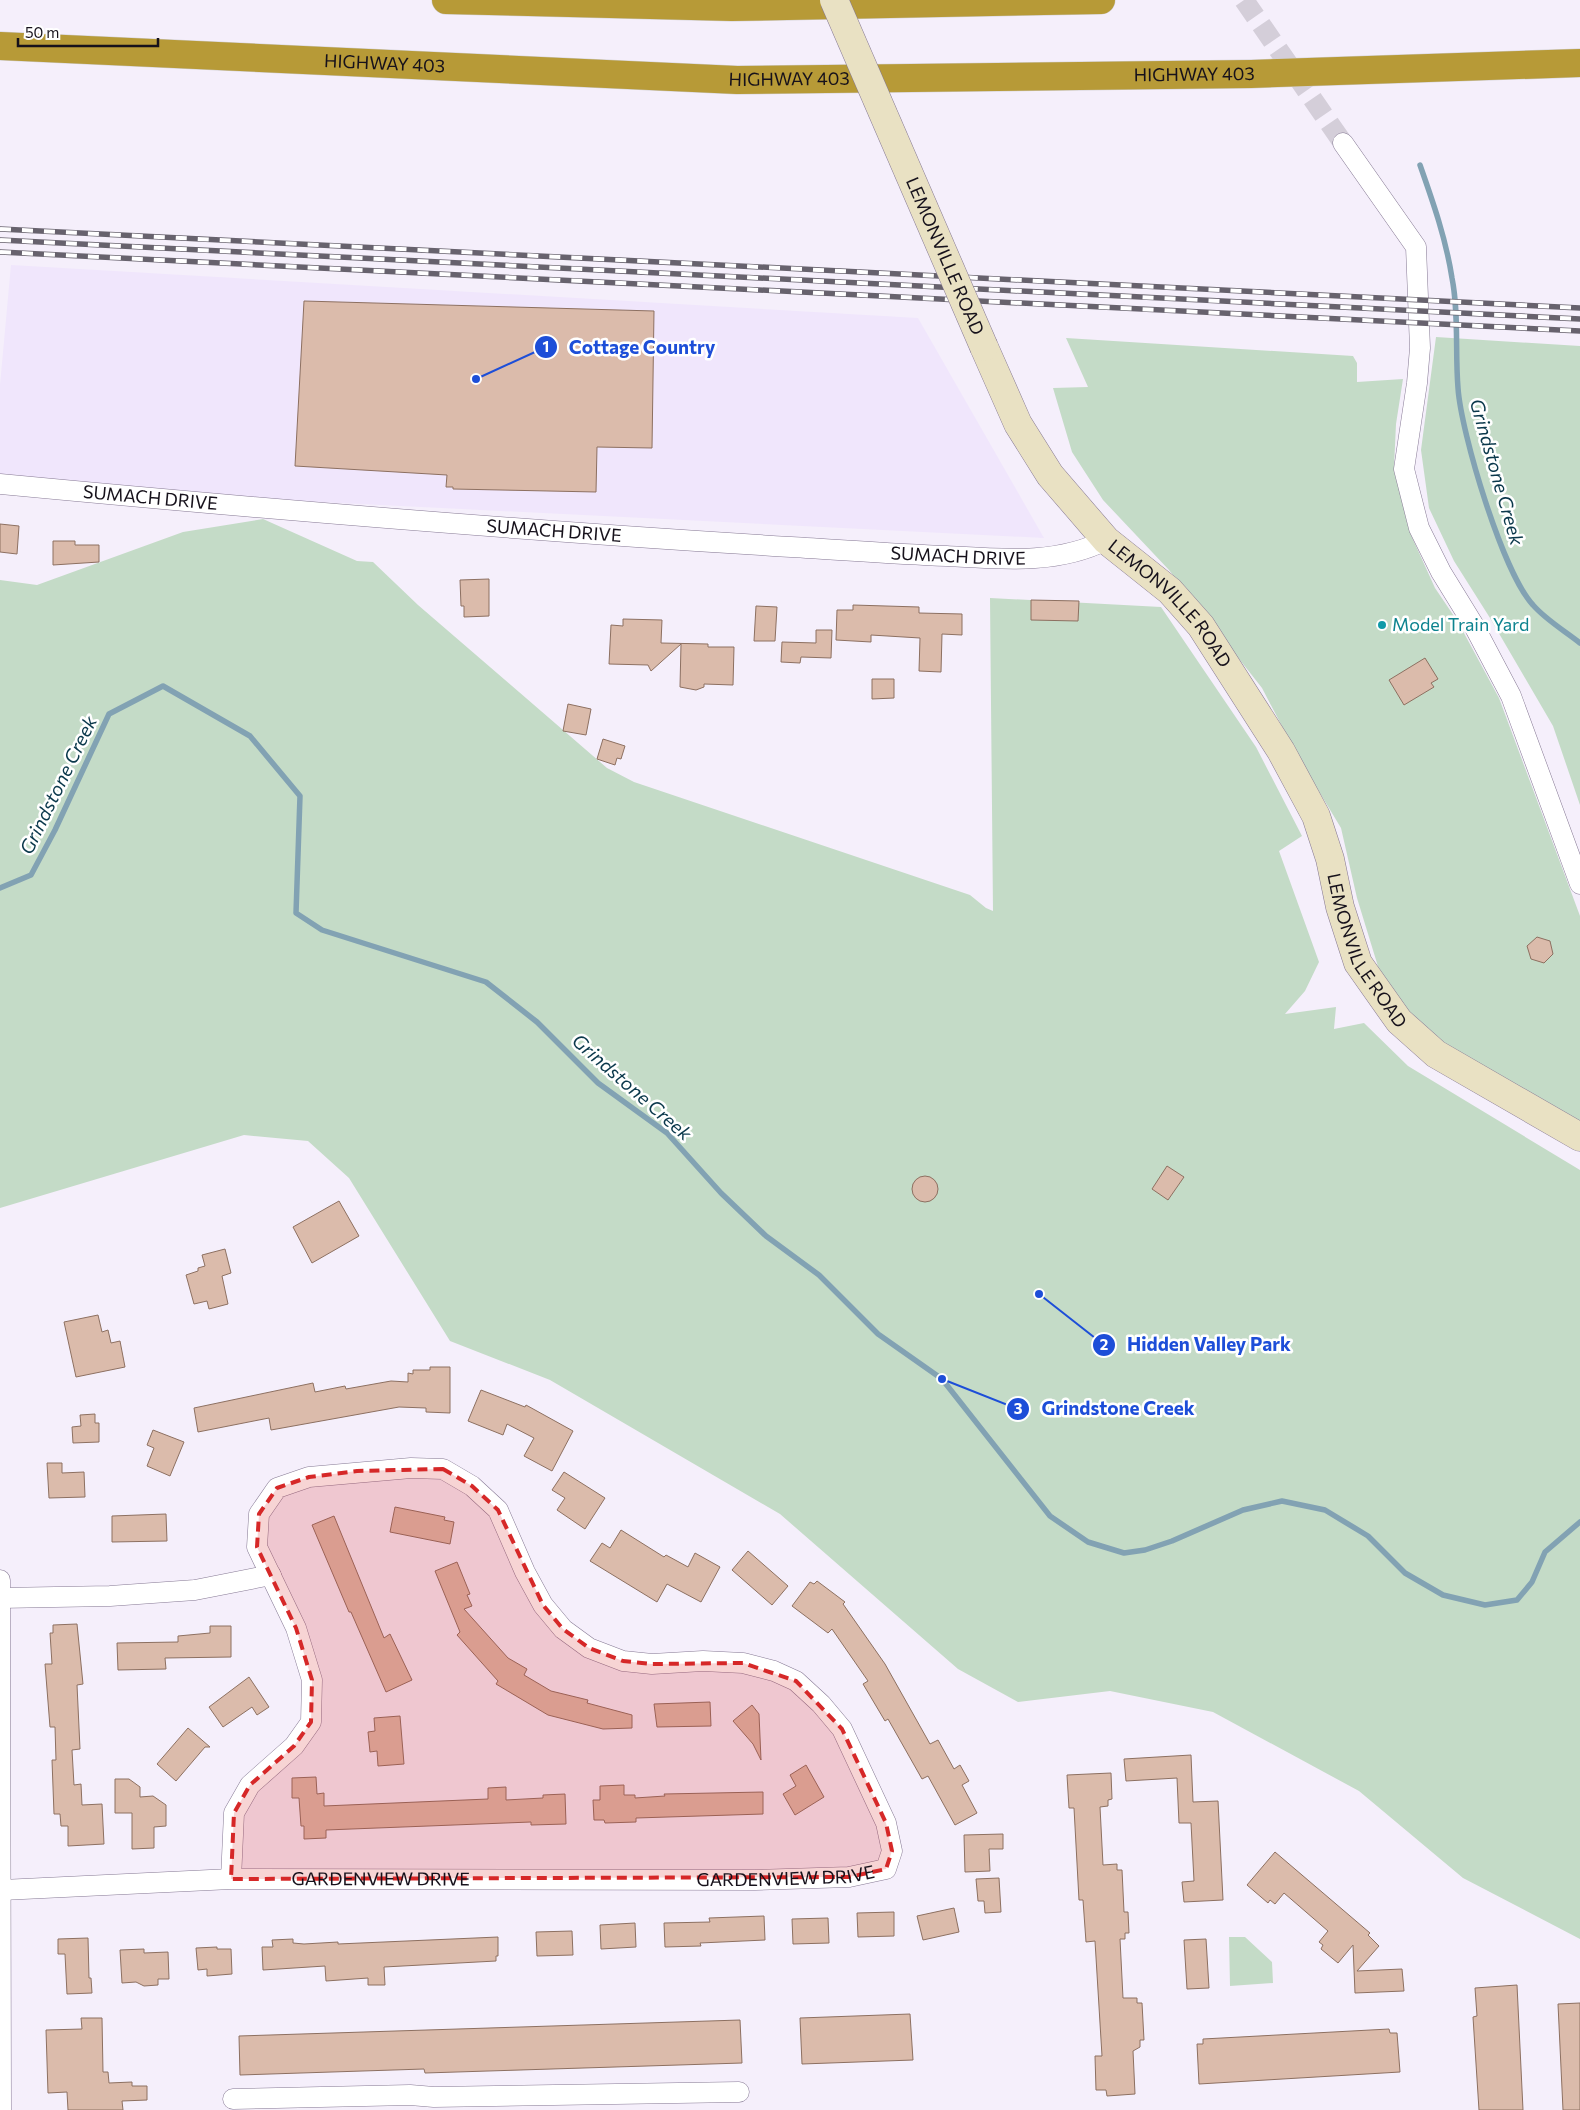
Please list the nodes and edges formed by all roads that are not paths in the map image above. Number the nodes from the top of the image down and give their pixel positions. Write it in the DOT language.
graph roads {
  1 [pos="446,0"];
  2 [pos="834,0"];
  3 [pos="1101,0"];
  4 [pos="0,46"];
  5 [pos="1580,63"];
  6 [pos="1343,143"];
  7 [pos="0,484"];
  8 [pos="1106,540"];
  9 [pos="1580,884"];
  10 [pos="1580,1136"];
  11 [pos="271,1575"];
  12 [pos="0,1580"];
  13 [pos="0,1598"];
  14 [pos="231,1879"];
  15 [pos="2,1890"];
  16 [pos="739,2092"];
  17 [pos="233,2100"];
  18 [pos="498,2103"];
  19 [pos="329,2104"];
  20 [pos="1,2110"];
  1 -- 3 [label="highway"];
  2 -- 8 [label="street, LEMONVILLE ROAD, bridge"];
  4 -- 5 [label="highway, HIGHWAY 403"];
  6 -- 9 [label="street"];
  7 -- 8 [label="street, SUMACH DRIVE"];
  8 -- 10 [label="street, LEMONVILLE ROAD"];
  11 -- 13 [label="street"];
  11 -- 14 [label="street, GARDENVIEW DRIVE"];
  11 -- 14 [label="street, GARDENVIEW DRIVE"];
  12 -- 13 [label="street"];
  13 -- 15 [label="street"];
  14 -- 15 [label="street, GARDENVIEW DRIVE"];
  15 -- 20 [label="street"];
  16 -- 18 [label="street"];
  17 -- 19 [label="street"];
  18 -- 19 [label="street"];
}
